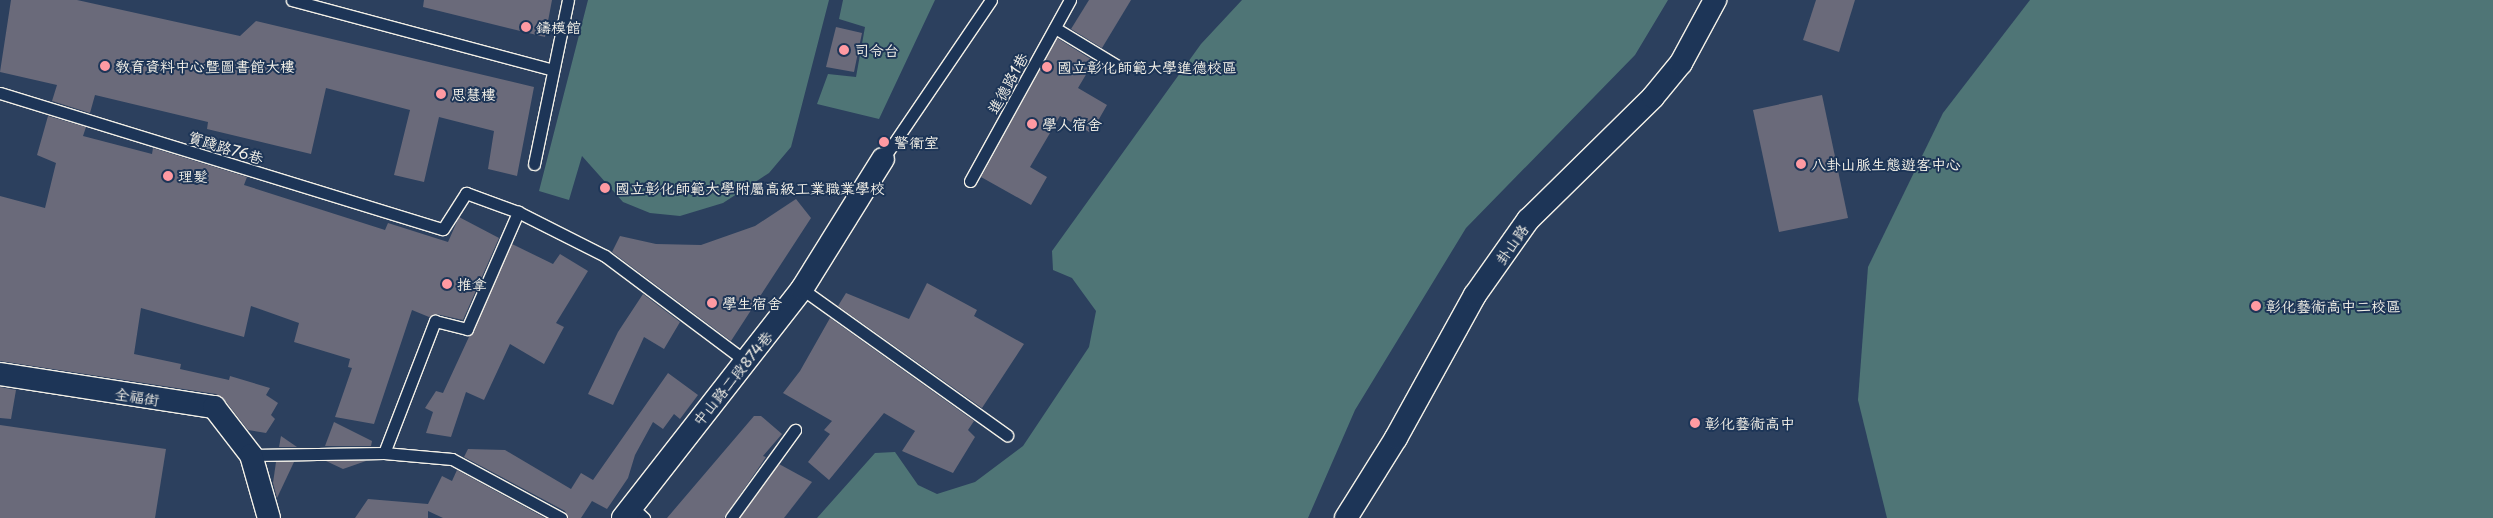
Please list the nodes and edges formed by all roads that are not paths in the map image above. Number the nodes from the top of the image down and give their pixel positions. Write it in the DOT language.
graph roads {
  1 [pos="292,0"];
  2 [pos="568,0"];
  3 [pos="991,0"];
  4 [pos="1070,0"];
  5 [pos="1715,0"];
  6 [pos="1055,28"];
  7 [pos="1116,65"];
  8 [pos="553,70"];
  9 [pos="0,93"];
  10 [pos="883,158"];
  11 [pos="534,164"];
  12 [pos="970,181"];
  13 [pos="518,212"];
  14 [pos="802,289"];
  15 [pos="744,360"];
  16 [pos="0,374"];
  17 [pos="796,430"];
  18 [pos="1007,435"];
  19 [pos="384,454"];
  20 [pos="251,455"];
  21 [pos="635,513"];
  22 [pos="269,518"];
  23 [pos="562,518"];
  24 [pos="731,518"];
  25 [pos="1346,518"];
  1 -- 8 [label="lane"];
  2 -- 8 [label="lane"];
  3 -- 10 [label="lane"];
  4 -- 6 [label="lane, 進德路1巷"];
  5 -- 25 [label="street, 卦山路"];
  6 -- 7 [label="lane"];
  6 -- 12 [label="lane, 進德路1巷"];
  8 -- 11 [label="lane"];
  9 -- 13 [label="lane, 實踐路76巷"];
  10 -- 14 [label="street, 中山路二段874巷"];
  13 -- 15 [label="lane"];
  13 -- 19 [label="lane"];
  14 -- 15 [label="street, 中山路二段874巷"];
  14 -- 18 [label="lane"];
  15 -- 21 [label="street, 中山路二段874巷"];
  16 -- 20 [label="street, 全福街"];
  17 -- 24 [label="lane"];
  19 -- 20 [label="lane"];
  19 -- 23 [label="lane"];
  20 -- 22 [label="street"];
}
